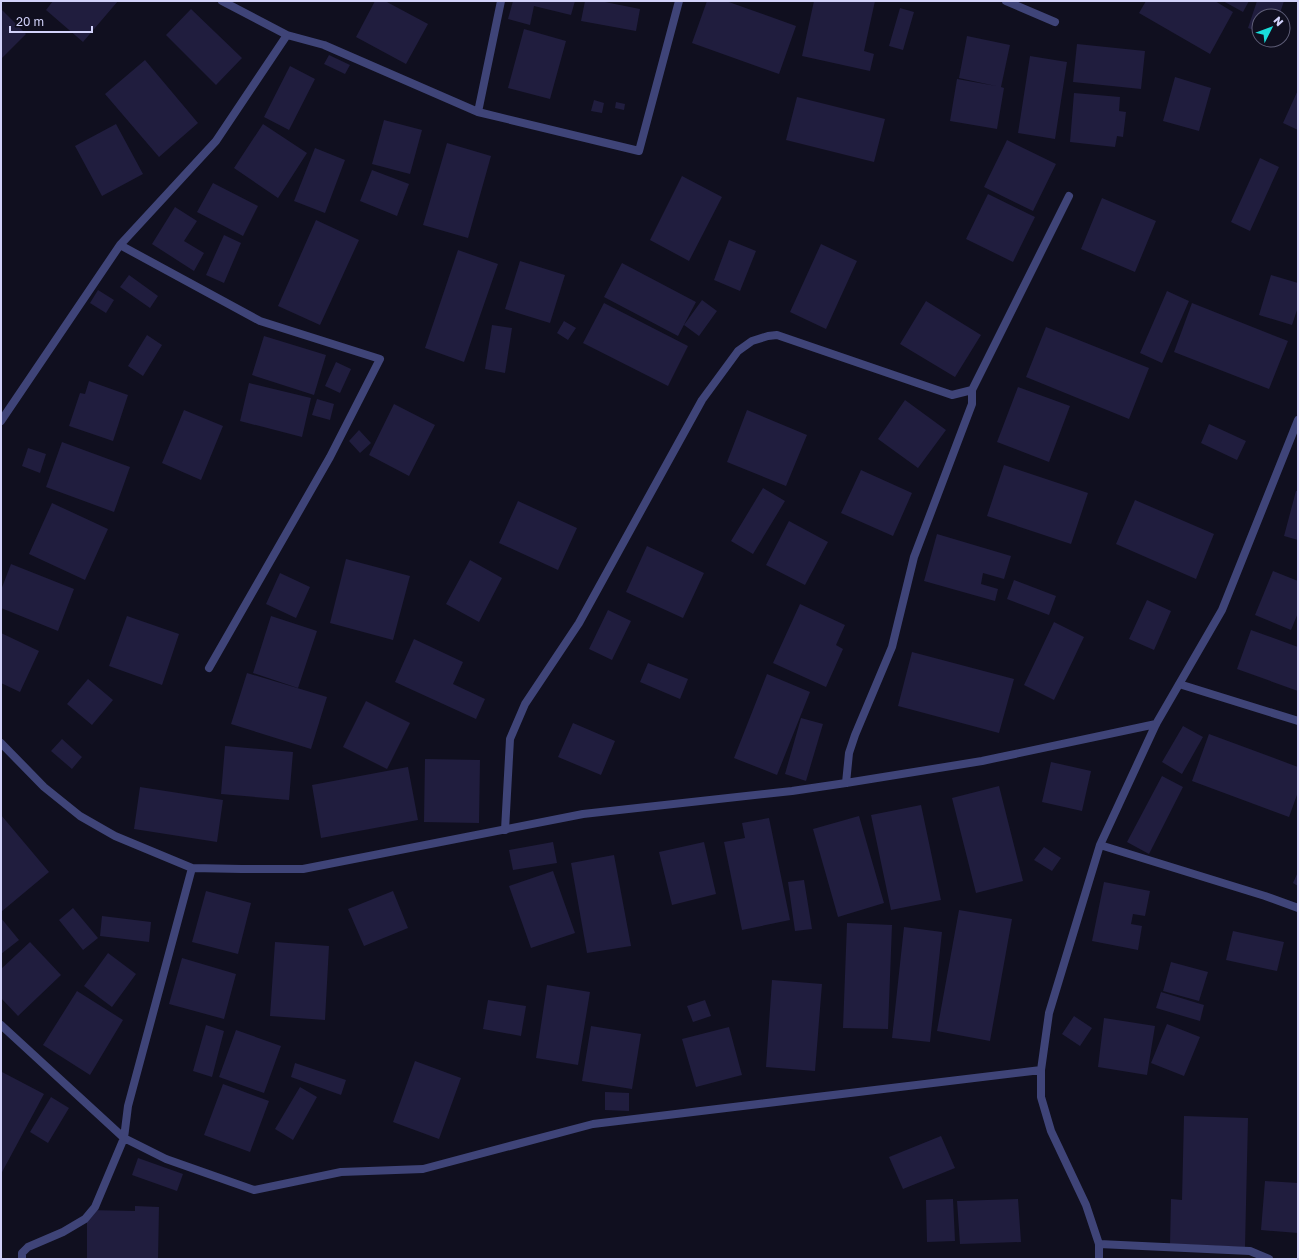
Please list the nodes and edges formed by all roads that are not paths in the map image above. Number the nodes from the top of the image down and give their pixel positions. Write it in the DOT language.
graph roads {
  1 [pos="222,1"];
  2 [pos="501,1"];
  3 [pos="679,1"];
  4 [pos="1006,1"];
  5 [pos="1055,22"];
  6 [pos="288,35"];
  7 [pos="478,112"];
  8 [pos="1069,196"];
  9 [pos="120,245"];
  10 [pos="972,390"];
  11 [pos="1298,420"];
  12 [pos="1,421"];
  13 [pos="209,668"];
  14 [pos="1179,684"];
  15 [pos="1298,721"];
  16 [pos="1156,724"];
  17 [pos="1,743"];
  18 [pos="846,783"];
  19 [pos="505,830"];
  20 [pos="1100,845"];
  21 [pos="192,868"];
  22 [pos="1298,908"];
  23 [pos="1,1025"];
  24 [pos="1041,1070"];
  25 [pos="124,1138"];
  26 [pos="1099,1244"];
  27 [pos="22,1259"];
  28 [pos="1099,1259"];
  29 [pos="1269,1259"];
  1 -- 6 [label="street"];
  2 -- 7 [label="street"];
  3 -- 7 [label="street"];
  4 -- 5 [label="street"];
  6 -- 7 [label="street"];
  6 -- 9 [label="street"];
  8 -- 10 [label="street"];
  9 -- 12 [label="street"];
  9 -- 13 [label="street"];
  10 -- 18 [label="street"];
  10 -- 19 [label="street"];
  11 -- 14 [label="street"];
  14 -- 15 [label="street"];
  14 -- 16 [label="street"];
  16 -- 18 [label="street"];
  16 -- 20 [label="street"];
  17 -- 21 [label="street"];
  18 -- 19 [label="street"];
  19 -- 21 [label="street"];
  20 -- 22 [label="street"];
  20 -- 24 [label="street"];
  21 -- 25 [label="street"];
  23 -- 25 [label="street"];
  24 -- 25 [label="street"];
  24 -- 26 [label="street"];
  25 -- 27 [label="street"];
  26 -- 28 [label="street"];
  26 -- 29 [label="street"];
}
